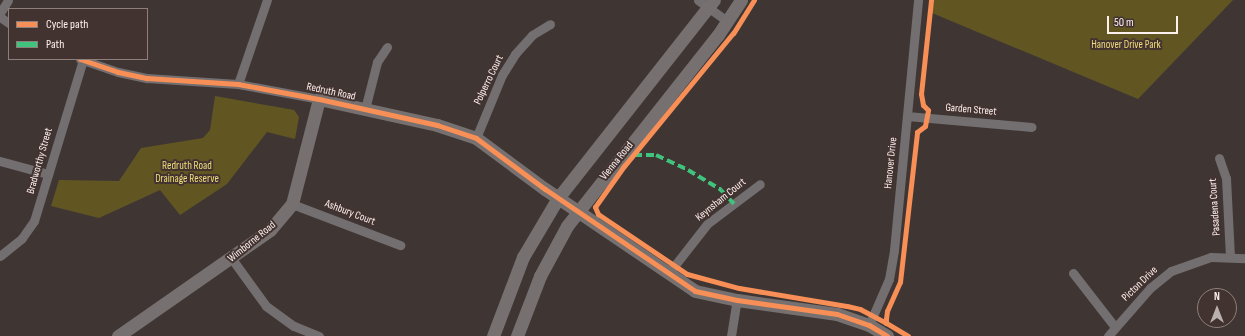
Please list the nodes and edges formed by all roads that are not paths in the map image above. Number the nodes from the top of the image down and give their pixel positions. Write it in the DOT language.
graph roads {
  1 [pos="8,0"];
  2 [pos="267,0"];
  3 [pos="698,0"];
  4 [pos="741,0"];
  5 [pos="918,0"];
  6 [pos="712,4"];
  7 [pos="0,13"];
  8 [pos="727,22"];
  9 [pos="550,24"];
  10 [pos="387,47"];
  11 [pos="82,60"];
  12 [pos="238,84"];
  13 [pos="319,99"];
  14 [pos="365,109"];
  15 [pos="908,116"];
  16 [pos="1032,127"];
  17 [pos="476,138"];
  18 [pos="1219,158"];
  19 [pos="0,161"];
  20 [pos="48,174"];
  21 [pos="760,184"];
  22 [pos="558,198"];
  23 [pos="292,204"];
  24 [pos="578,211"];
  25 [pos="400,245"];
  26 [pos="0,256"];
  27 [pos="1230,256"];
  28 [pos="1245,258"];
  29 [pos="232,259"];
  30 [pos="1073,273"];
  31 [pos="668,274"];
  32 [pos="737,300"];
  33 [pos="869,325"];
  34 [pos="1116,327"];
  35 [pos="118,336"];
  36 [pos="319,336"];
  37 [pos="493,336"];
  38 [pos="516,336"];
  39 [pos="731,336"];
  40 [pos="887,336"];
  41 [pos="1108,336"];
  1 -- 7 [label="street"];
  2 -- 12 [label="street"];
  3 -- 6 [label="street"];
  4 -- 8 [label="street, Vienna Road"];
  5 -- 15 [label="street, Hanover Drive"];
  6 -- 8 [label="street"];
  6 -- 22 [label="street"];
  8 -- 24 [label="street, Vienna Road"];
  9 -- 17 [label="street, Polperro Court"];
  10 -- 14 [label="street"];
  11 -- 12 [label="street, Redruth Road"];
  11 -- 20 [label="street, Bradworthy Street"];
  12 -- 13 [label="street, Redruth Road"];
  13 -- 14 [label="street, Redruth Road"];
  13 -- 23 [label="street, Wimborne Road"];
  14 -- 17 [label="street, Redruth Road"];
  15 -- 16 [label="street, Garden Street"];
  15 -- 33 [label="street, Hanover Drive"];
  17 -- 22 [label="street, Redruth Road"];
  18 -- 27 [label="street, Pasadena Court"];
  19 -- 20 [label="street"];
  20 -- 26 [label="street, Bradworthy Street"];
  21 -- 31 [label="street, Keynsham Court"];
  22 -- 24 [label="street, Redruth Road"];
  22 -- 37 [label="street"];
  23 -- 25 [label="street, Ashbury Court"];
  23 -- 29 [label="street, Wimborne Road"];
  24 -- 31 [label="street, Redruth Road"];
  24 -- 38 [label="street, Vienna Road"];
  27 -- 28 [label="street, Picton Drive"];
  27 -- 34 [label="street, Picton Drive"];
  29 -- 35 [label="street, Wimborne Road"];
  29 -- 36 [label="street"];
  30 -- 34 [label="street"];
  31 -- 32 [label="street, Redruth Road"];
  32 -- 33 [label="street, Redruth Road"];
  32 -- 39 [label="street"];
  33 -- 40 [label="street, Redruth Road"];
  34 -- 41 [label="street, Picton Drive"];
}
